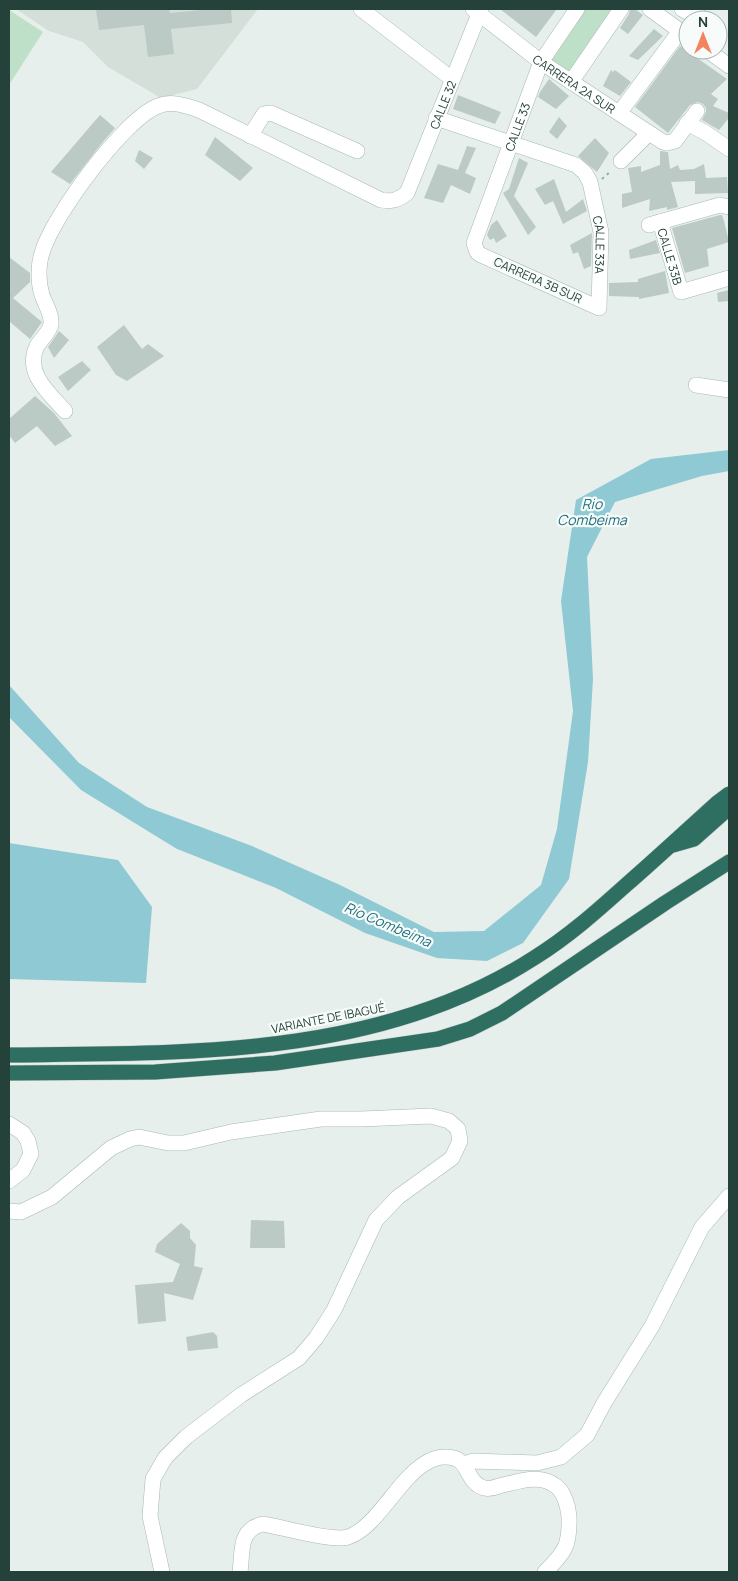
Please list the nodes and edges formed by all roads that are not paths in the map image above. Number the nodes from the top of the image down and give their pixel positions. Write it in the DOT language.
graph roads {
  1 [pos="361,9"];
  2 [pos="577,9"];
  3 [pos="621,9"];
  4 [pos="650,9"];
  5 [pos="478,10"];
  6 [pos="678,29"];
  7 [pos="678,40"];
  8 [pos="541,62"];
  9 [pos="452,80"];
  10 [pos="571,82"];
  11 [pos="697,111"];
  12 [pos="620,112"];
  13 [pos="436,118"];
  14 [pos="687,123"];
  15 [pos="649,133"];
  16 [pos="250,136"];
  17 [pos="510,143"];
  18 [pos="729,149"];
  19 [pos="357,151"];
  20 [pos="622,161"];
  21 [pos="729,207"];
  22 [pos="477,252"];
  23 [pos="729,278"];
  24 [pos="599,308"];
  25 [pos="696,385"];
  26 [pos="729,390"];
  27 [pos="65,411"];
  28 [pos="729,794"];
  29 [pos="729,808"];
  30 [pos="670,846"];
  31 [pos="729,862"];
  32 [pos="9,1055"];
  33 [pos="9,1073"];
  34 [pos="9,1124"];
  35 [pos="9,1181"];
  36 [pos="729,1196"];
  37 [pos="9,1212"];
  38 [pos="464,1464"];
  39 [pos="162,1572"];
  40 [pos="240,1572"];
  41 [pos="545,1572"];
  1 -- 9 [label="street"];
  2 -- 8 [label="street, CALLE 33"];
  3 -- 10 [label="street"];
  4 -- 6 [label="street"];
  5 -- 8 [label="street, CARRERA 2A SUR"];
  5 -- 9 [label="street, CALLE 32"];
  7 -- 12 [label="street"];
  8 -- 10 [label="street, CARRERA 2A SUR"];
  8 -- 17 [label="street, CALLE 33"];
  9 -- 13 [label="street, CALLE 32"];
  10 -- 12 [label="street, CARRERA 2A SUR"];
  11 -- 14 [label="street"];
  12 -- 15 [label="street, CARRERA 2A SUR"];
  13 -- 16 [label="street, CALLE 32"];
  13 -- 17 [label="street"];
  14 -- 15 [label="street, CARRERA 2A SUR"];
  14 -- 18 [label="street"];
  15 -- 20 [label="street"];
  16 -- 19 [label="street"];
  16 -- 27 [label="street"];
  17 -- 22 [label="street, CALLE 33"];
  17 -- 24 [label="street, CALLE 33A"];
  21 -- 23 [label="street, CALLE 33B"];
  22 -- 24 [label="street, CARRERA 3B SUR"];
  25 -- 26 [label="street"];
  28 -- 30 [label="highway, VARIANTE DE IBAGUÉ"];
  29 -- 30 [label="highway"];
  30 -- 32 [label="highway, VARIANTE DE IBAGUÉ"];
  31 -- 33 [label="highway"];
  34 -- 35 [label="street"];
  36 -- 38 [label="street"];
  37 -- 39 [label="street"];
  38 -- 40 [label="street"];
  38 -- 41 [label="street"];
}
